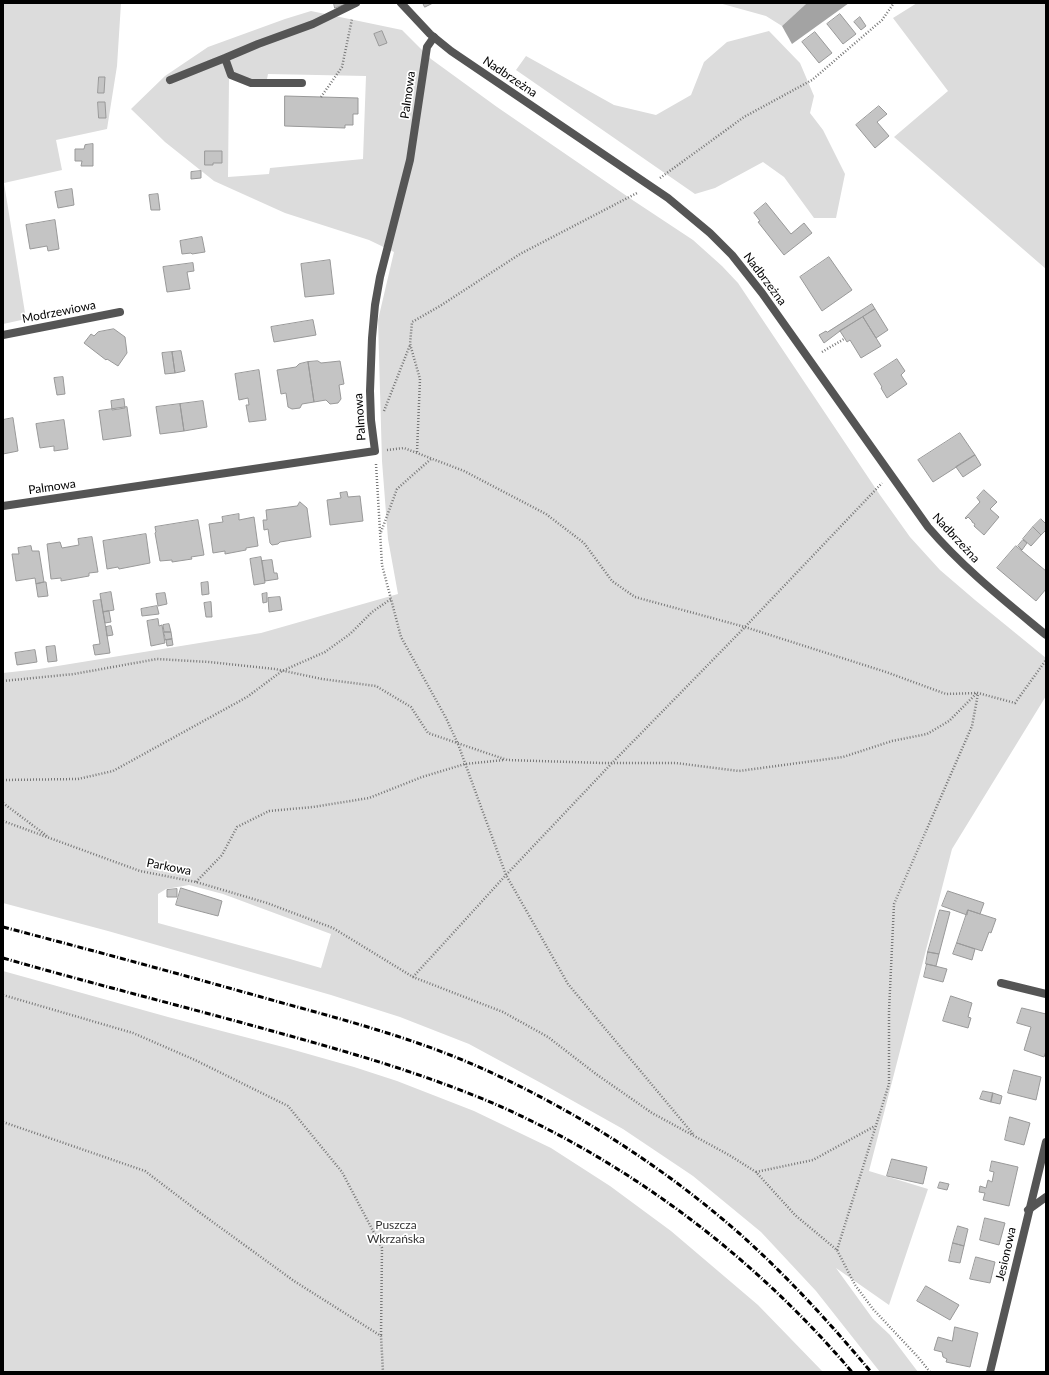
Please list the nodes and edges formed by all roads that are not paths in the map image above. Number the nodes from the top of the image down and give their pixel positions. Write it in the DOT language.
graph roads {
  1 [pos="356,3"];
  2 [pos="401,3"];
  3 [pos="434,37"];
  4 [pos="225,58"];
  5 [pos="170,80"];
  6 [pos="302,83"];
  7 [pos="120,312"];
  8 [pos="3,335"];
  9 [pos="3,506"];
  10 [pos="1046,635"];
  11 [pos="1001,983"];
  12 [pos="1046,994"];
  13 [pos="1046,1142"];
  14 [pos="1046,1197"];
  15 [pos="1028,1210"];
  16 [pos="990,1372"];
  1 -- 4 [label="street"];
  2 -- 3 [label="street, Nadbrzeżna"];
  3 -- 9 [label="street, Palmowa"];
  3 -- 10 [label="street, Nadbrzeżna"];
  4 -- 5 [label="street"];
  4 -- 6 [label="street"];
  7 -- 8 [label="street, Modrzewiowa"];
  11 -- 12 [label="street"];
  13 -- 15 [label="street, Jesionowa"];
  14 -- 15 [label="street"];
  15 -- 16 [label="street, Jesionowa"];
}
